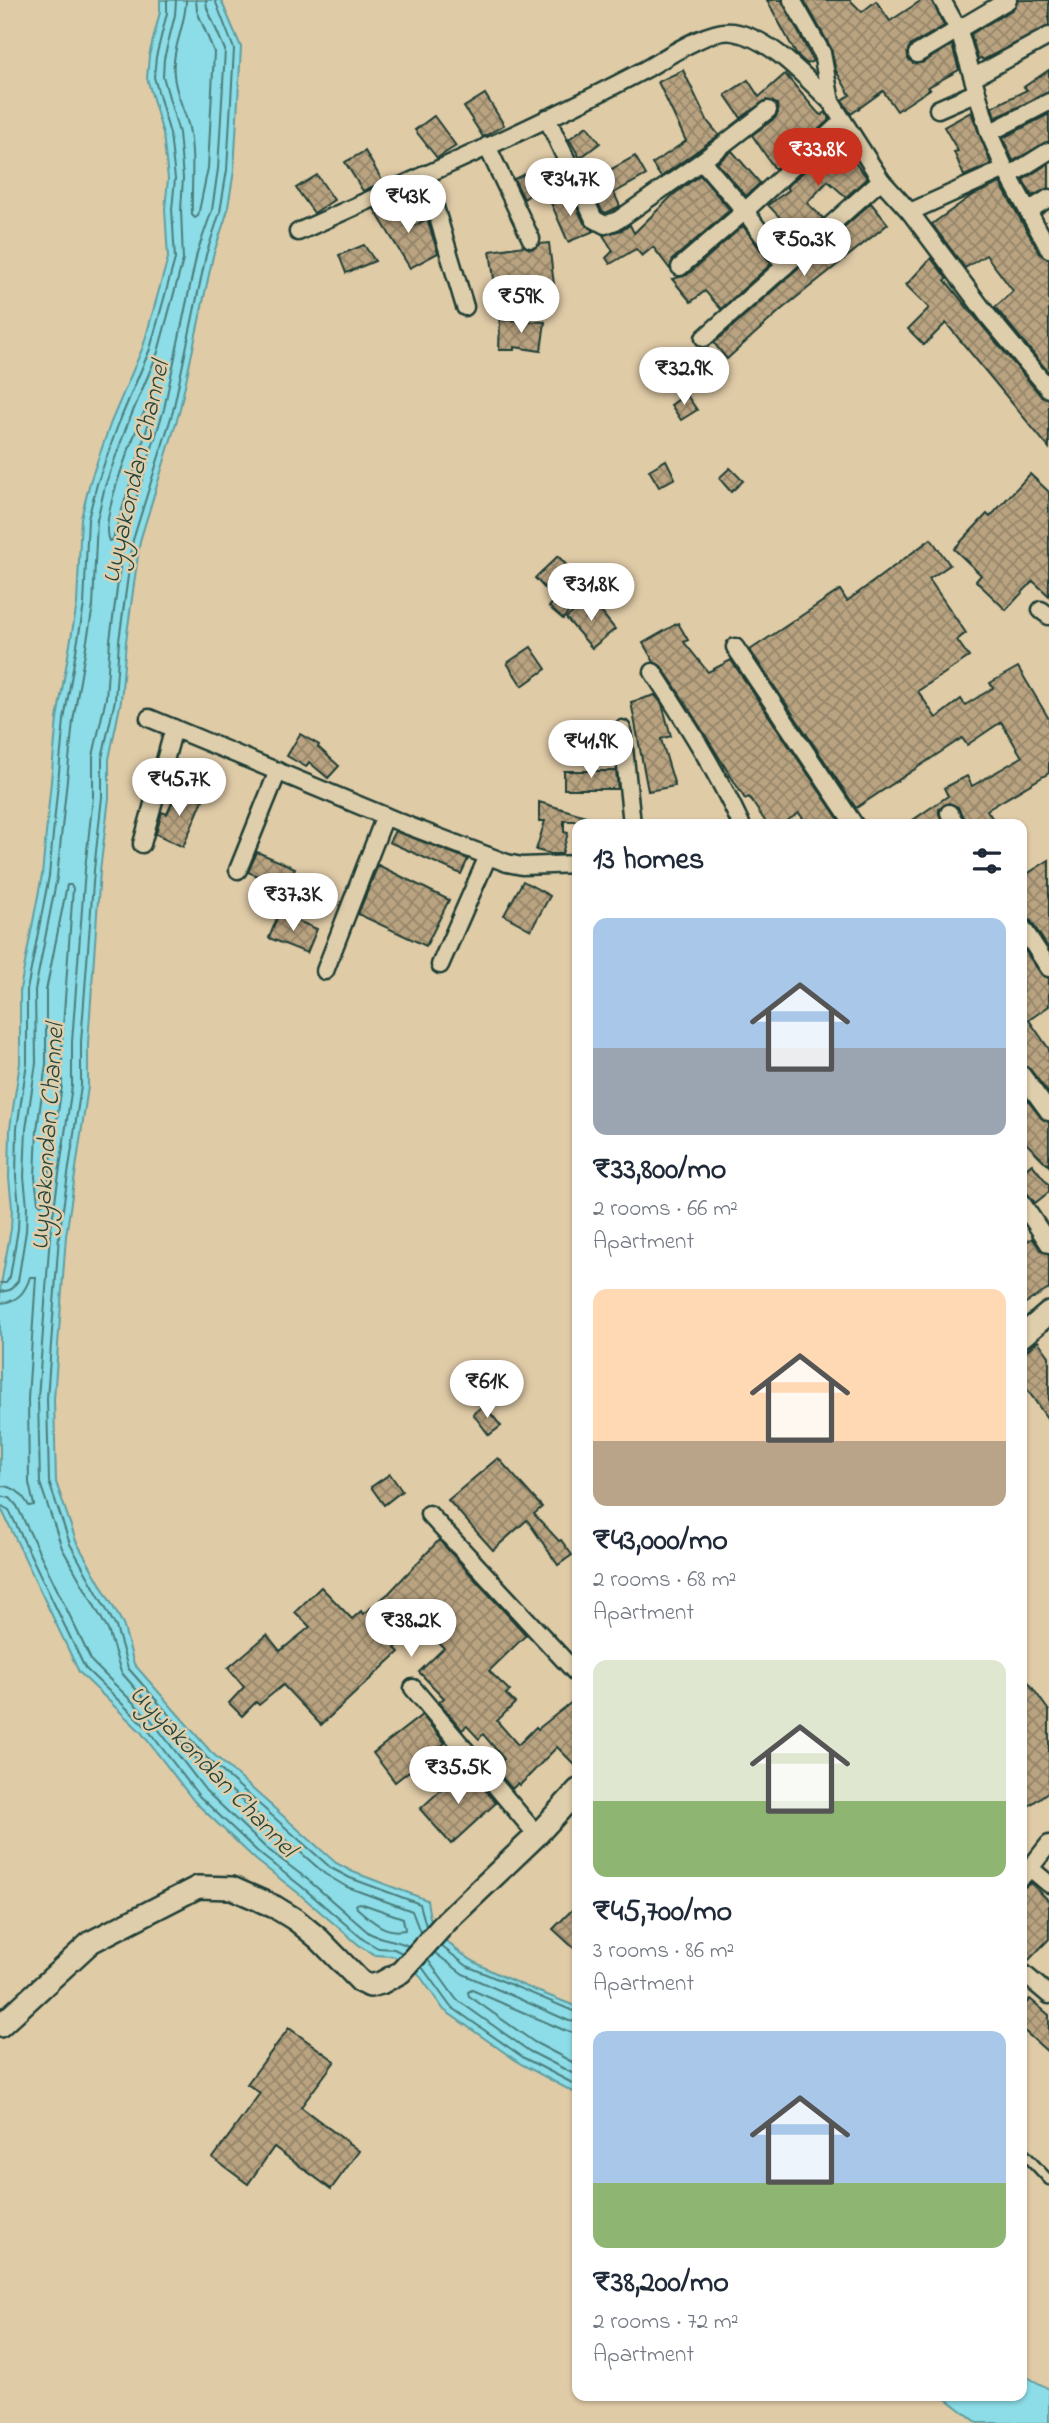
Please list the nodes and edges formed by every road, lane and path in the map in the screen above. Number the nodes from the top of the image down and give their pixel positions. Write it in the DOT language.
graph roads {
  1 [pos="792,0"];
  2 [pos="942,0"];
  3 [pos="1008,0"];
  4 [pos="959,31"];
  5 [pos="1049,36"];
  6 [pos="917,54"];
  7 [pos="975,85"];
  8 [pos="831,102"];
  9 [pos="1049,102"];
  10 [pos="937,109"];
  11 [pos="768,110"];
  12 [pos="547,118"];
  13 [pos="843,121"];
  14 [pos="989,133"];
  15 [pos="487,146"];
  16 [pos="1049,151"];
  17 [pos="702,161"];
  18 [pos="1007,173"];
  19 [pos="425,174"];
  20 [pos="881,180"];
  21 [pos="1049,198"];
  22 [pos="746,211"];
  23 [pos="1028,211"];
  24 [pos="910,212"];
  25 [pos="298,232"];
  26 [pos="531,240"];
  27 [pos="1049,248"];
  28 [pos="785,266"];
  29 [pos="680,267"];
  30 [pos="465,307"];
  31 [pos="704,338"];
  32 [pos="1049,389"];
  33 [pos="735,647"];
  34 [pos="653,672"];
  35 [pos="149,718"];
  36 [pos="174,728"];
  37 [pos="622,729"];
  38 [pos="278,771"];
  39 [pos="385,816"];
  40 [pos="631,819"];
  41 [pos="739,819"];
  42 [pos="851,819"];
  43 [pos="142,844"];
  44 [pos="488,856"];
  45 [pos="572,864"];
  46 [pos="238,870"];
  47 [pos="1027,935"];
  48 [pos="440,965"];
  49 [pos="1049,968"];
  50 [pos="324,971"];
  51 [pos="1027,1082"];
  52 [pos="1049,1112"];
  53 [pos="1027,1211"];
  54 [pos="1049,1244"];
  55 [pos="1049,1313"];
  56 [pos="1027,1332"];
  57 [pos="429,1514"];
  58 [pos="572,1669"];
  59 [pos="413,1688"];
  60 [pos="572,1797"];
  61 [pos="537,1835"];
  62 [pos="1049,1844"];
  63 [pos="1027,1871"];
  64 [pos="1027,1873"];
  65 [pos="1049,1884"];
  66 [pos="1027,1976"];
  67 [pos="1049,1994"];
  68 [pos="0,2026"];
  69 [pos="1027,2156"];
  70 [pos="1049,2180"];
  1 -- 8 [label="street"];
  2 -- 4 [label="street"];
  3 -- 4 [label="street"];
  4 -- 6 [label="street"];
  4 -- 7 [label="street"];
  5 -- 7 [label="street"];
  7 -- 10 [label="street"];
  7 -- 14 [label="street"];
  8 -- 12 [label="street"];
  8 -- 13 [label="street"];
  9 -- 14 [label="street"];
  11 -- 17 [label="street"];
  12 -- 15 [label="street"];
  12 -- 17 [label="street"];
  13 -- 20 [label="street"];
  13 -- 22 [label="street"];
  14 -- 18 [label="street"];
  15 -- 19 [label="street"];
  15 -- 26 [label="street"];
  16 -- 18 [label="street"];
  17 -- 22 [label="street"];
  18 -- 23 [label="street"];
  18 -- 24 [label="street"];
  19 -- 25 [label="street"];
  19 -- 30 [label="street"];
  20 -- 24 [label="street"];
  20 -- 28 [label="street"];
  21 -- 23 [label="street"];
  22 -- 28 [label="street"];
  22 -- 29 [label="street"];
  23 -- 27 [label="street"];
  24 -- 32 [label="street"];
  28 -- 31 [label="street"];
  33 -- 42 [label="street"];
  34 -- 41 [label="street"];
  35 -- 36 [label="street"];
  36 -- 38 [label="street"];
  36 -- 43 [label="street"];
  37 -- 40 [label="street"];
  38 -- 39 [label="street"];
  38 -- 46 [label="street"];
  39 -- 44 [label="street"];
  39 -- 50 [label="street"];
  44 -- 45 [label="street"];
  44 -- 48 [label="street"];
  47 -- 49 [label="street"];
  51 -- 52 [label="street"];
  53 -- 54 [label="street"];
  55 -- 56 [label="street"];
  57 -- 58 [label="street"];
  59 -- 61 [label="street"];
  60 -- 61 [label="street"];
  61 -- 68 [label="street"];
  62 -- 63 [label="street"];
  64 -- 65 [label="street"];
  66 -- 67 [label="street"];
  69 -- 70 [label="lane"];
}
